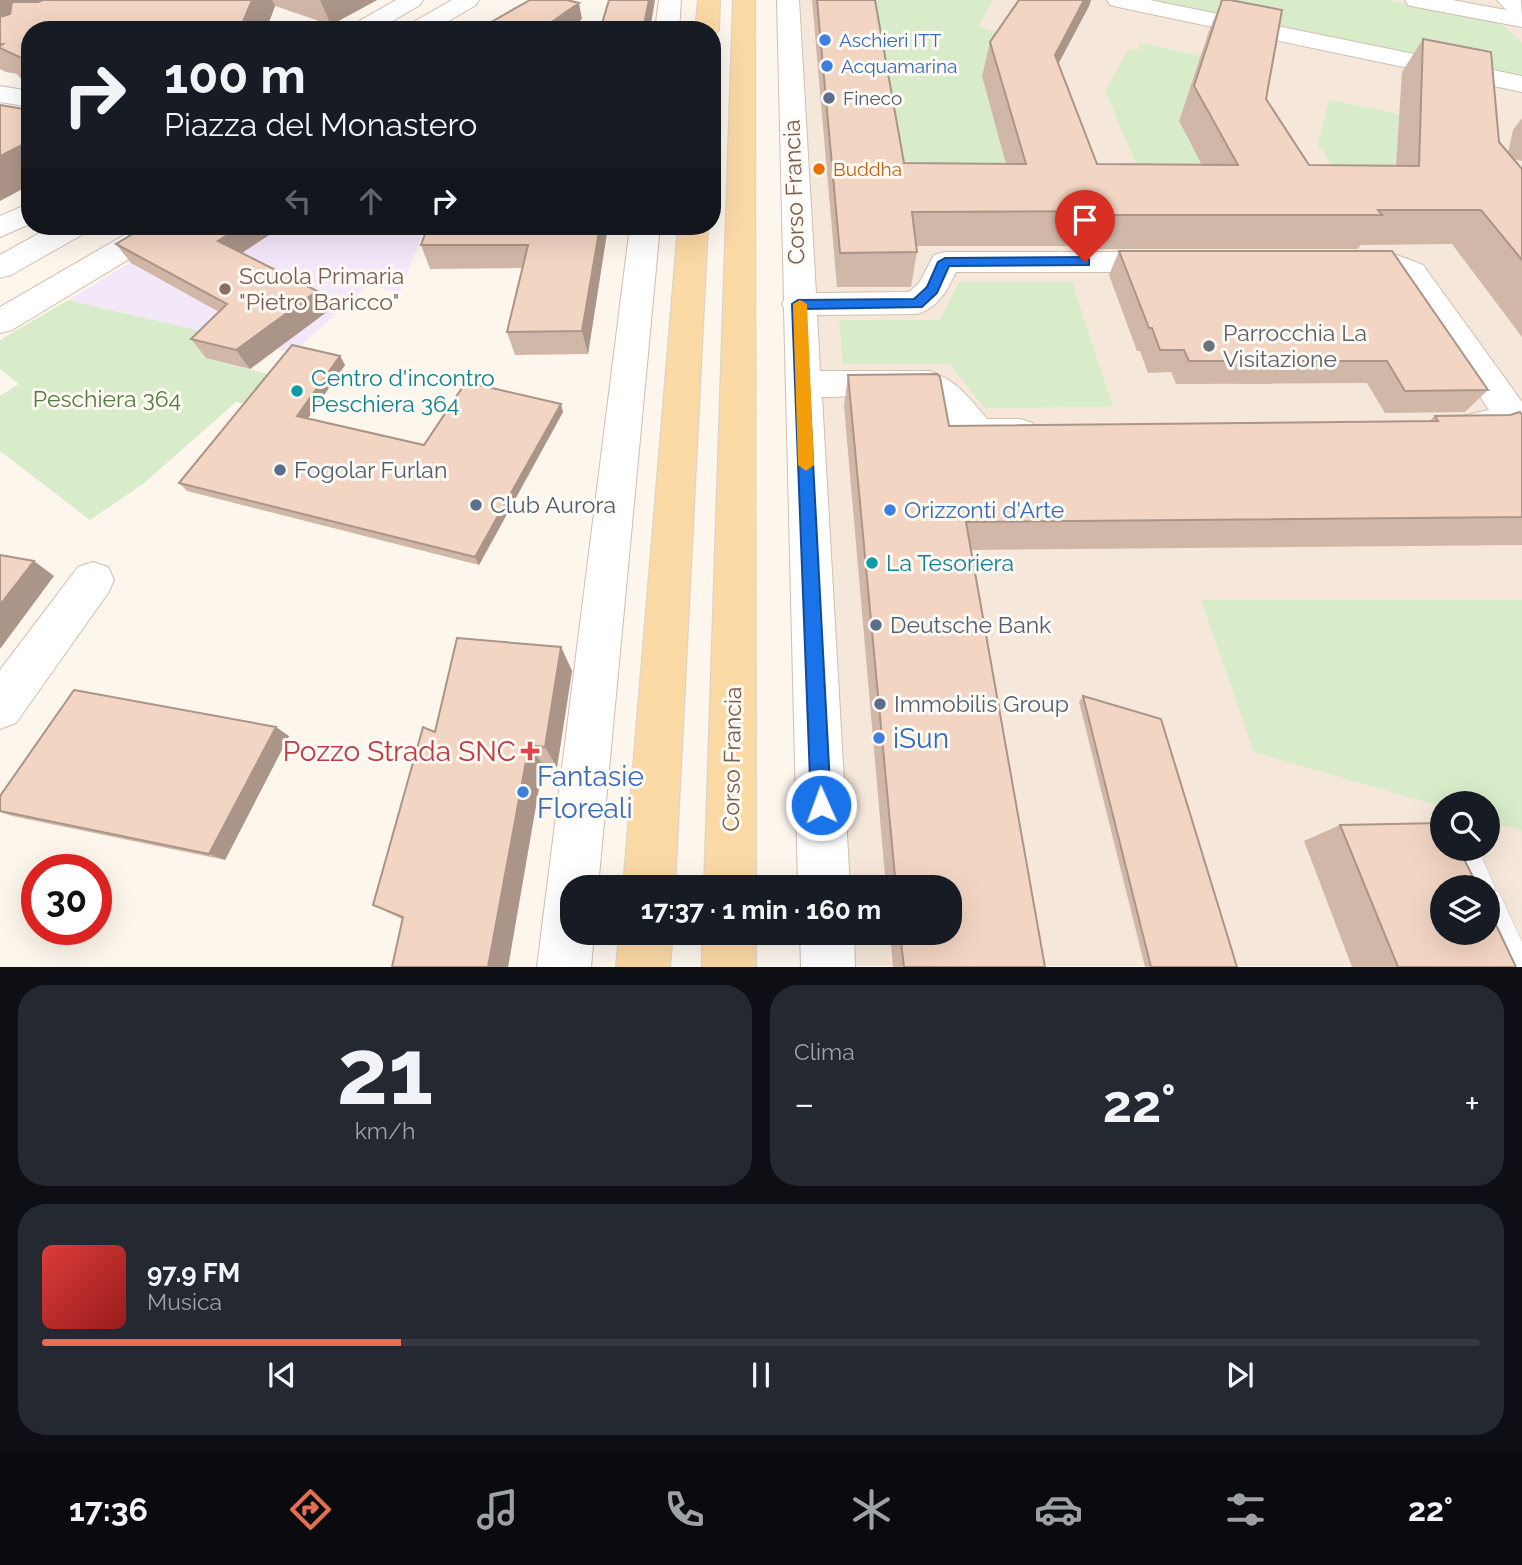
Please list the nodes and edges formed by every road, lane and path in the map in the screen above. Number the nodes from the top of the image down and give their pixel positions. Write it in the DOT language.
graph roads {
  1 [pos="412,0"];
  2 [pos="468,0"];
  3 [pos="670,0"];
  4 [pos="709,0"];
  5 [pos="744,0"];
  6 [pos="788,0"];
  7 [pos="1118,0"];
  8 [pos="1416,0"];
  9 [pos="1508,0"];
  10 [pos="1522,14"];
  11 [pos="1522,20"];
  12 [pos="376,21"];
  13 [pos="432,21"];
  14 [pos="668,21"];
  15 [pos="708,21"];
  16 [pos="1522,84"];
  17 [pos="0,94"];
  18 [pos="21,98"];
  19 [pos="21,217"];
  20 [pos="0,228"];
  21 [pos="58,235"];
  22 [pos="146,235"];
  23 [pos="644,235"];
  24 [pos="693,235"];
  25 [pos="1195,262"];
  26 [pos="1320,262"];
  27 [pos="0,268"];
  28 [pos="798,304"];
  29 [pos="0,322"];
  30 [pos="803,384"];
  31 [pos="1517,416"];
  32 [pos="1436,429"];
  33 [pos="1057,433"];
  34 [pos="93,580"];
  35 [pos="0,707"];
  36 [pos="573,875"];
  37 [pos="650,875"];
  38 [pos="730,875"];
  39 [pos="823,875"];
  40 [pos="1500,930"];
  41 [pos="566,945"];
  42 [pos="645,945"];
  43 [pos="729,945"];
  44 [pos="827,945"];
  45 [pos="564,967"];
  46 [pos="643,967"];
  47 [pos="729,967"];
  48 [pos="828,967"];
  49 [pos="1517,967"];
  1 -- 12 [label="street"];
  2 -- 13 [label="street"];
  3 -- 14 [label="street"];
  4 -- 15 [label="main road"];
  5 -- 38 [label="main road, Corso Francia"];
  6 -- 28 [label="street, Corso Francia"];
  7 -- 16 [label="street"];
  8 -- 11 [label="street"];
  9 -- 10 [label="street"];
  17 -- 18 [label="street"];
  19 -- 20 [label="street"];
  21 -- 27 [label="street"];
  22 -- 29 [label="street"];
  23 -- 36 [label="street"];
  24 -- 37 [label="main road"];
  25 -- 28 [label="street"];
  26 -- 31 [label="street"];
  28 -- 30 [label="street, Corso Francia"];
  30 -- 33 [label="street"];
  30 -- 39 [label="street, Corso Francia"];
  31 -- 32 [label="street"];
  34 -- 35 [label="street"];
  40 -- 49 [label="lane"];
  41 -- 45 [label="street"];
  42 -- 46 [label="main road"];
  43 -- 47 [label="main road"];
  44 -- 48 [label="street"];
}
